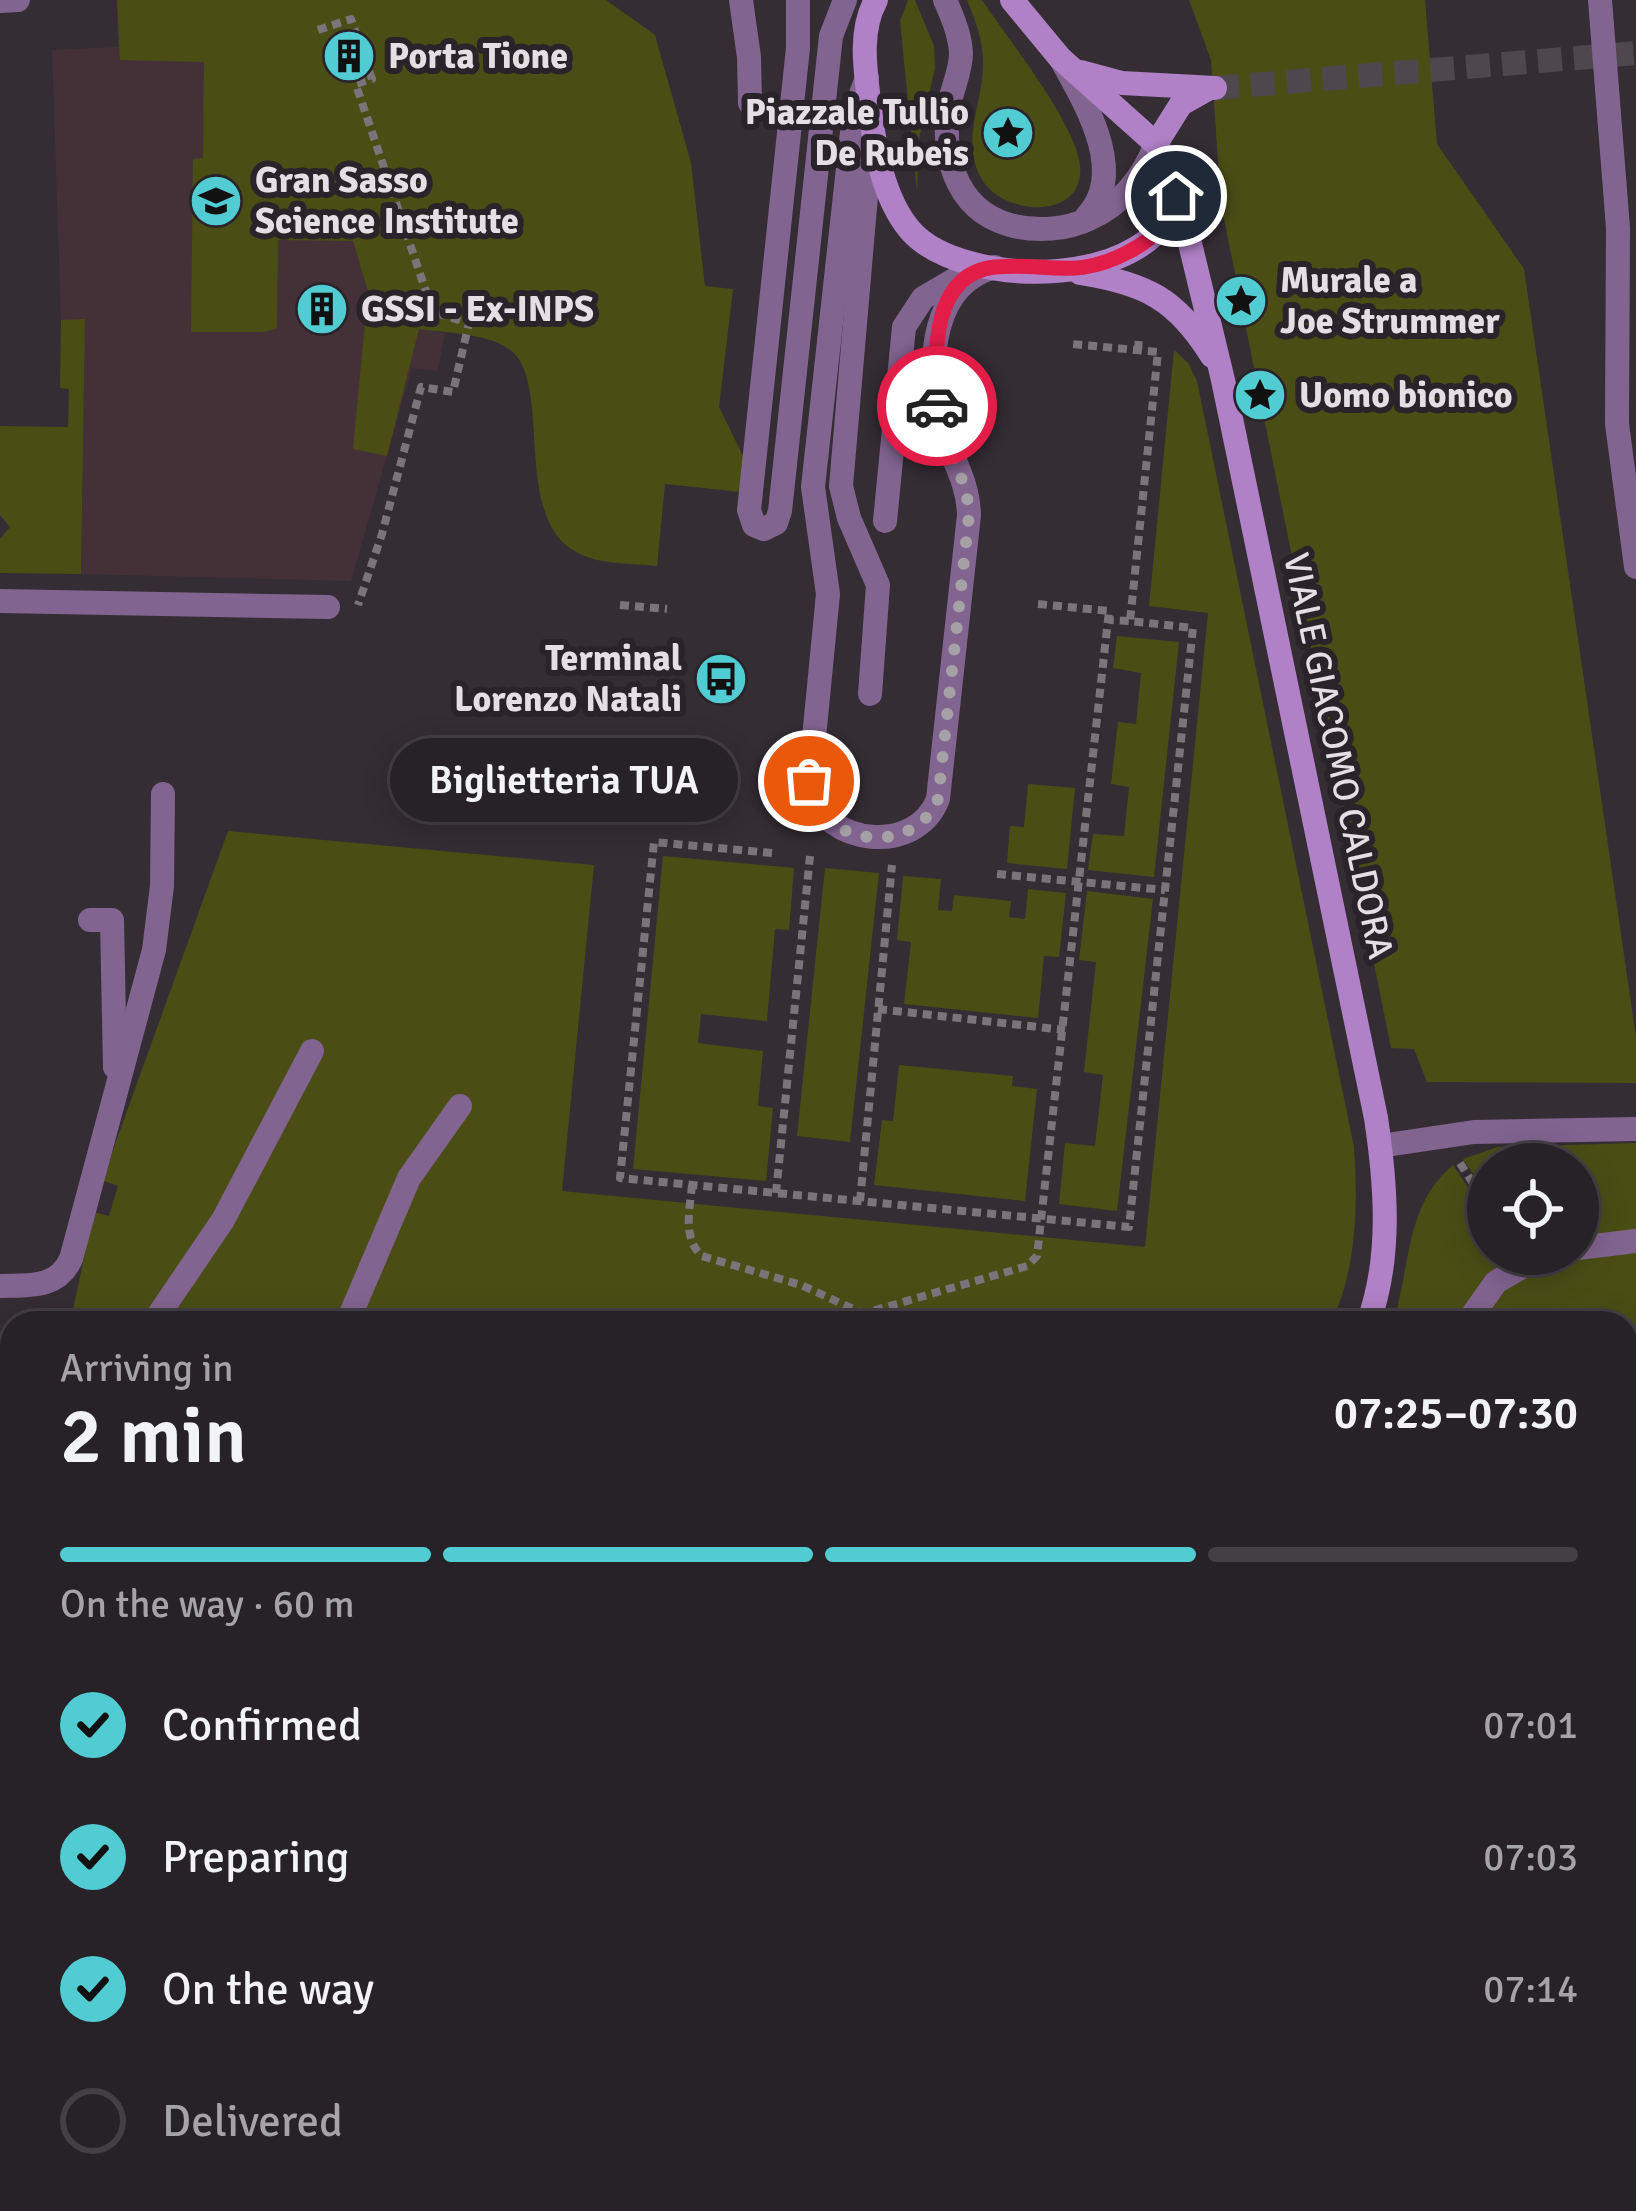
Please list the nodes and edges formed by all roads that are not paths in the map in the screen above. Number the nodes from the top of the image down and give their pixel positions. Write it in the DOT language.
graph roads {
  1 [pos="19,0"];
  2 [pos="741,0"];
  3 [pos="798,0"];
  4 [pos="845,0"];
  5 [pos="866,0"];
  6 [pos="876,0"];
  7 [pos="945,0"];
  8 [pos="1012,0"];
  9 [pos="1600,0"];
  10 [pos="0,1"];
  11 [pos="866,26"];
  12 [pos="1060,58"];
  13 [pos="867,78"];
  14 [pos="750,103"];
  15 [pos="872,124"];
  16 [pos="1156,144"];
  17 [pos="1175,183"];
  18 [pos="1626,190"];
  19 [pos="1076,225"];
  20 [pos="995,267"];
  21 [pos="1060,271"];
  22 [pos="1223,380"];
  23 [pos="1630,493"];
  24 [pos="885,520"];
  25 [pos="1636,567"];
  26 [pos="0,601"];
  27 [pos="328,608"];
  28 [pos="870,694"];
  29 [pos="163,794"];
  30 [pos="90,920"];
  31 [pos="312,1051"];
  32 [pos="116,1100"];
  33 [pos="460,1106"];
  34 [pos="1636,1129"];
  35 [pos="1380,1146"];
  36 [pos="1636,1241"];
  37 [pos="1599,1245"];
  38 [pos="1508,1275"];
  39 [pos="0,1286"];
  40 [pos="160,1311"];
  41 [pos="352,1311"];
  42 [pos="1372,1311"];
  43 [pos="1475,1311"];
  1 -- 10 [label="street"];
  2 -- 14 [label="street"];
  3 -- 4 [label="street"];
  5 -- 11 [label="main road"];
  6 -- 11 [label="main road"];
  7 -- 19 [label="street"];
  8 -- 12 [label="main road, VIALE GIACOMO CALDORA"];
  9 -- 18 [label="street"];
  11 -- 13 [label="main road"];
  12 -- 16 [label="main road, VIALE GIACOMO CALDORA"];
  12 -- 16 [label="main road"];
  12 -- 19 [label="street"];
  13 -- 15 [label="main road"];
  13 -- 20 [label="street"];
  15 -- 20 [label="main road"];
  15 -- 28 [label="street"];
  16 -- 17 [label="main road, VIALE GIACOMO CALDORA"];
  16 -- 19 [label="street"];
  17 -- 21 [label="main road"];
  17 -- 22 [label="main road, VIALE GIACOMO CALDORA"];
  18 -- 23 [label="street"];
  20 -- 21 [label="main road"];
  20 -- 24 [label="street"];
  21 -- 22 [label="main road, VIALE GIACOMO CALDORA"];
  22 -- 35 [label="main road, VIALE GIACOMO CALDORA"];
  23 -- 25 [label="street"];
  26 -- 27 [label="street"];
  29 -- 32 [label="street"];
  30 -- 32 [label="street"];
  31 -- 40 [label="street"];
  32 -- 39 [label="street"];
  33 -- 41 [label="street"];
  34 -- 35 [label="street"];
  35 -- 42 [label="main road, VIALE GIACOMO CALDORA"];
  36 -- 37 [label="street"];
  38 -- 43 [label="street"];
}
